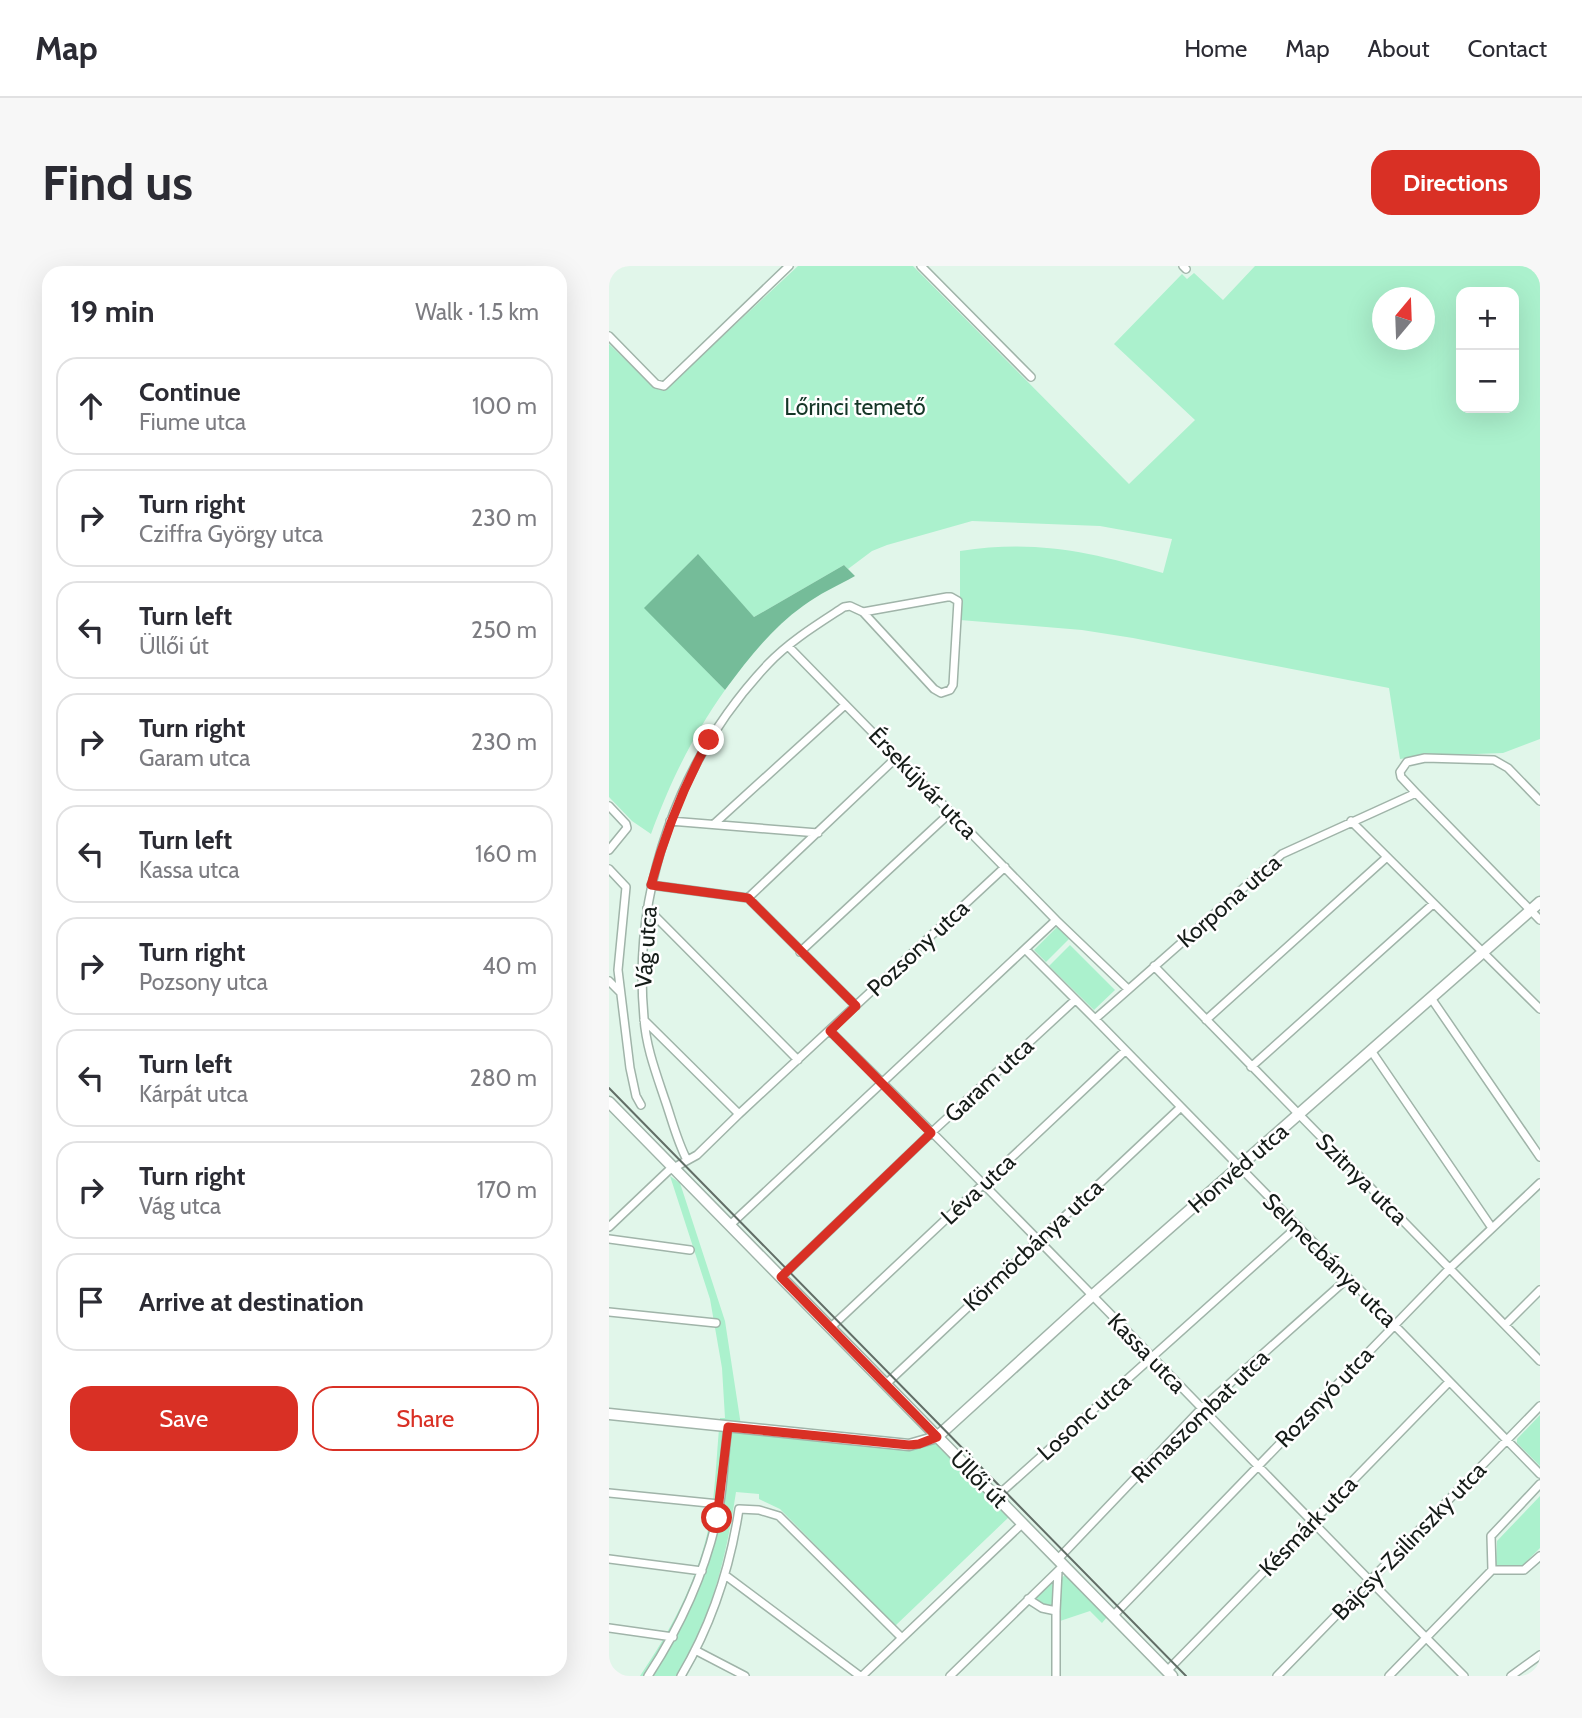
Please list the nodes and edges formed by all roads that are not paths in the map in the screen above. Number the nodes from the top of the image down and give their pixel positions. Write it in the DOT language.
graph roads {
  1 [pos="789,266"];
  2 [pos="921,266"];
  3 [pos="609,336"];
  4 [pos="1031,377"];
  5 [pos="863,612"];
  6 [pos="788,646"];
  7 [pos="845,705"];
  8 [pos="898,756"];
  9 [pos="1416,793"];
  10 [pos="1540,801"];
  11 [pos="609,806"];
  12 [pos="951,812"];
  13 [pos="670,821"];
  14 [pos="1351,821"];
  15 [pos="714,824"];
  16 [pos="818,834"];
  17 [pos="609,850"];
  18 [pos="1387,857"];
  19 [pos="1005,867"];
  20 [pos="609,869"];
  21 [pos="651,885"];
  22 [pos="748,898"];
  23 [pos="1540,902"];
  24 [pos="1433,904"];
  25 [pos="647,908"];
  26 [pos="1531,910"];
  27 [pos="1056,920"];
  28 [pos="1540,920"];
  29 [pos="1025,949"];
  30 [pos="800,952"];
  31 [pos="1483,953"];
  32 [pos="1154,966"];
  33 [pos="609,981"];
  34 [pos="1128,989"];
  35 [pos="620,992"];
  36 [pos="1431,998"];
  37 [pos="1075,1000"];
  38 [pos="856,1006"];
  39 [pos="1540,1009"];
  40 [pos="1095,1019"];
  41 [pos="644,1020"];
  42 [pos="1206,1020"];
  43 [pos="830,1031"];
  44 [pos="1125,1051"];
  45 [pos="1372,1052"];
  46 [pos="798,1060"];
  47 [pos="1251,1067"];
  48 [pos="882,1082"];
  49 [pos="609,1102"];
  50 [pos="641,1105"];
  51 [pos="1181,1107"];
  52 [pos="739,1114"];
  53 [pos="1299,1115"];
  54 [pos="931,1133"];
  55 [pos="1540,1157"];
  56 [pos="687,1160"];
  57 [pos="1239,1167"];
  58 [pos="675,1168"];
  59 [pos="1540,1183"];
  60 [pos="983,1185"];
  61 [pos="730,1225"];
  62 [pos="609,1227"];
  63 [pos="1297,1227"];
  64 [pos="1492,1228"];
  65 [pos="609,1239"];
  66 [pos="1038,1241"];
  67 [pos="690,1250"];
  68 [pos="1450,1268"];
  69 [pos="781,1277"];
  70 [pos="1347,1279"];
  71 [pos="1540,1290"];
  72 [pos="1093,1295"];
  73 [pos="609,1312"];
  74 [pos="716,1324"];
  75 [pos="1394,1325"];
  76 [pos="1504,1325"];
  77 [pos="830,1328"];
  78 [pos="1150,1357"];
  79 [pos="1540,1361"];
  80 [pos="1450,1382"];
  81 [pos="886,1384"];
  82 [pos="1540,1406"];
  83 [pos="1201,1409"];
  84 [pos="609,1414"];
  85 [pos="728,1427"];
  86 [pos="937,1437"];
  87 [pos="1506,1440"];
  88 [pos="1257,1465"];
  89 [pos="1540,1474"];
  90 [pos="1540,1484"];
  91 [pos="609,1493"];
  92 [pos="997,1496"];
  93 [pos="719,1504"];
  94 [pos="1312,1521"];
  95 [pos="1023,1522"];
  96 [pos="1540,1556"];
  97 [pos="609,1559"];
  98 [pos="1060,1565"];
  99 [pos="1492,1570"];
  100 [pos="702,1571"];
  101 [pos="725,1575"];
  102 [pos="1371,1580"];
  103 [pos="1028,1599"];
  104 [pos="1056,1611"];
  105 [pos="1113,1616"];
  106 [pos="609,1628"];
  107 [pos="673,1637"];
  108 [pos="1426,1637"];
  109 [pos="902,1638"];
  110 [pos="695,1650"];
  111 [pos="1540,1655"];
  112 [pos="1170,1673"];
  113 [pos="648,1676"];
  114 [pos="681,1676"];
  115 [pos="745,1676"];
  116 [pos="861,1676"];
  117 [pos="950,1676"];
  118 [pos="1056,1676"];
  119 [pos="1277,1676"];
  120 [pos="1389,1676"];
  121 [pos="1464,1676"];
  122 [pos="1511,1676"];
  1 -- 3 [label="street"];
  2 -- 4 [label="street"];
  5 -- 5 [label="street, Vág utca"];
  5 -- 6 [label="street, Vág utca"];
  6 -- 7 [label="street, Érsekújvár utca"];
  6 -- 13 [label="street, Vág utca"];
  7 -- 8 [label="street, Érsekújvár utca"];
  7 -- 15 [label="street"];
  8 -- 12 [label="street, Érsekújvár utca"];
  8 -- 16 [label="street"];
  9 -- 10 [label="street"];
  9 -- 14 [label="street, Korpona utca"];
  9 -- 26 [label="street"];
  11 -- 17 [label="street"];
  12 -- 19 [label="street, Érsekújvár utca"];
  12 -- 30 [label="street"];
  13 -- 15 [label="street"];
  13 -- 21 [label="street, Vág utca"];
  14 -- 18 [label="street"];
  14 -- 32 [label="street, Korpona utca"];
  15 -- 16 [label="street"];
  16 -- 22 [label="street"];
  18 -- 24 [label="street"];
  18 -- 42 [label="street"];
  19 -- 27 [label="street, Érsekújvár utca"];
  19 -- 38 [label="street, Pozsony utca"];
  20 -- 35 [label="street, Vág utca"];
  21 -- 22 [label="street"];
  21 -- 25 [label="street, Vág utca"];
  22 -- 30 [label="street"];
  23 -- 26 [label="street, Honvéd utca"];
  24 -- 31 [label="street"];
  24 -- 47 [label="street"];
  25 -- 41 [label="street, Vág utca"];
  25 -- 46 [label="street"];
  26 -- 28 [label="street"];
  26 -- 31 [label="street, Honvéd utca"];
  27 -- 29 [label="street"];
  27 -- 34 [label="street, Érsekújvár utca"];
  29 -- 37 [label="street, Selmecbánya utca"];
  29 -- 48 [label="street"];
  30 -- 38 [label="street"];
  31 -- 36 [label="street, Honvéd utca"];
  31 -- 39 [label="street"];
  32 -- 34 [label="street, Korpona utca"];
  32 -- 42 [label="street, Szitnya utca"];
  33 -- 35 [label="street"];
  34 -- 40 [label="street, Korpona utca"];
  35 -- 50 [label="street, Vág utca"];
  36 -- 45 [label="street, Honvéd utca"];
  36 -- 55 [label="street"];
  37 -- 40 [label="street, Selmecbánya utca"];
  37 -- 54 [label="street, Garam utca"];
  38 -- 43 [label="street, Pozsony utca"];
  40 -- 44 [label="street, Selmecbánya utca"];
  41 -- 52 [label="street"];
  41 -- 56 [label="street, Vág utca"];
  42 -- 47 [label="street, Szitnya utca"];
  43 -- 46 [label="street, Pozsony utca"];
  43 -- 48 [label="street, Kassa utca"];
  44 -- 51 [label="street, Selmecbánya utca"];
  44 -- 60 [label="street, Léva utca"];
  45 -- 53 [label="street, Honvéd utca"];
  45 -- 64 [label="street"];
  46 -- 52 [label="street, Pozsony utca"];
  47 -- 53 [label="street, Szitnya utca"];
  48 -- 54 [label="street, Kassa utca"];
  48 -- 61 [label="street"];
  49 -- 58 [label="street, Üllői út"];
  51 -- 57 [label="street, Selmecbánya utca"];
  51 -- 66 [label="street, Körmöcbánya utca"];
  52 -- 56 [label="street, Pozsony utca"];
  53 -- 57 [label="street, Honvéd utca"];
  53 -- 68 [label="street, Szitnya utca"];
  54 -- 60 [label="street, Kassa utca"];
  54 -- 69 [label="street, Garam utca"];
  56 -- 58 [label="street, Pozsony utca"];
  57 -- 63 [label="street, Selmecbánya utca"];
  57 -- 72 [label="street, Honvéd utca"];
  58 -- 61 [label="street, Üllői út"];
  58 -- 62 [label="street, Pozsony utca"];
  59 -- 64 [label="street, Rozsnyó utca"];
  60 -- 66 [label="street, Kassa utca"];
  60 -- 77 [label="street, Léva utca"];
  61 -- 69 [label="street, Üllői út"];
  63 -- 70 [label="street, Selmecbánya utca"];
  63 -- 78 [label="street, Losonc utca"];
  64 -- 68 [label="street, Rozsnyó utca"];
  65 -- 67 [label="street"];
  66 -- 72 [label="street, Kassa utca"];
  66 -- 81 [label="street, Körmöcbánya utca"];
  68 -- 75 [label="street, Rozsnyó utca"];
  68 -- 76 [label="street, Szitnya utca"];
  69 -- 77 [label="street, Üllői út"];
  70 -- 75 [label="street, Selmecbánya utca"];
  70 -- 83 [label="street, Rimaszombat utca"];
  71 -- 76 [label="street"];
  72 -- 78 [label="street, Kassa utca"];
  72 -- 86 [label="street, Honvéd utca"];
  73 -- 74 [label="street"];
  75 -- 80 [label="street, Selmecbánya utca"];
  75 -- 88 [label="street, Rozsnyó utca"];
  76 -- 79 [label="street, Szitnya utca"];
  77 -- 81 [label="street, Üllői út"];
  78 -- 83 [label="street, Kassa utca"];
  78 -- 92 [label="street, Losonc utca"];
  80 -- 87 [label="street, Selmecbánya utca"];
  80 -- 94 [label="street, Késmárk utca"];
  81 -- 86 [label="street, Üllői út"];
  82 -- 87 [label="street, Bajcsy-Zsilinszky utca"];
  83 -- 88 [label="street, Kassa utca"];
  83 -- 98 [label="street, Rimaszombat utca"];
  84 -- 85 [label="street"];
  85 -- 86 [label="street"];
  85 -- 93 [label="street"];
  86 -- 92 [label="street, Üllői út"];
  87 -- 89 [label="street, Selmecbánya utca"];
  87 -- 102 [label="street, Bajcsy-Zsilinszky utca"];
  88 -- 94 [label="street, Kassa utca"];
  88 -- 105 [label="street, Rozsnyó utca"];
  90 -- 99 [label="street"];
  91 -- 93 [label="street"];
  92 -- 95 [label="street, Üllői út"];
  93 -- 100 [label="street"];
  94 -- 102 [label="street, Kassa utca"];
  94 -- 112 [label="street, Késmárk utca"];
  95 -- 98 [label="street, Üllői út"];
  95 -- 109 [label="street"];
  96 -- 99 [label="street"];
  97 -- 100 [label="street"];
  98 -- 103 [label="street, Rimaszombat utca"];
  98 -- 104 [label="street"];
  98 -- 105 [label="street, Üllői út"];
  99 -- 108 [label="street"];
  100 -- 107 [label="street"];
  101 -- 109 [label="street"];
  101 -- 110 [label="street"];
  101 -- 116 [label="street"];
  102 -- 108 [label="street, Kassa utca"];
  102 -- 119 [label="street, Bajcsy-Zsilinszky utca"];
  103 -- 104 [label="street"];
  103 -- 117 [label="street, Rimaszombat utca"];
  104 -- 118 [label="street"];
  105 -- 112 [label="street, Üllői út"];
  106 -- 107 [label="street"];
  107 -- 113 [label="street"];
  108 -- 120 [label="street"];
  108 -- 121 [label="street, Kassa utca"];
  109 -- 116 [label="street"];
  110 -- 114 [label="street"];
  110 -- 115 [label="street"];
  111 -- 122 [label="street"];
}
